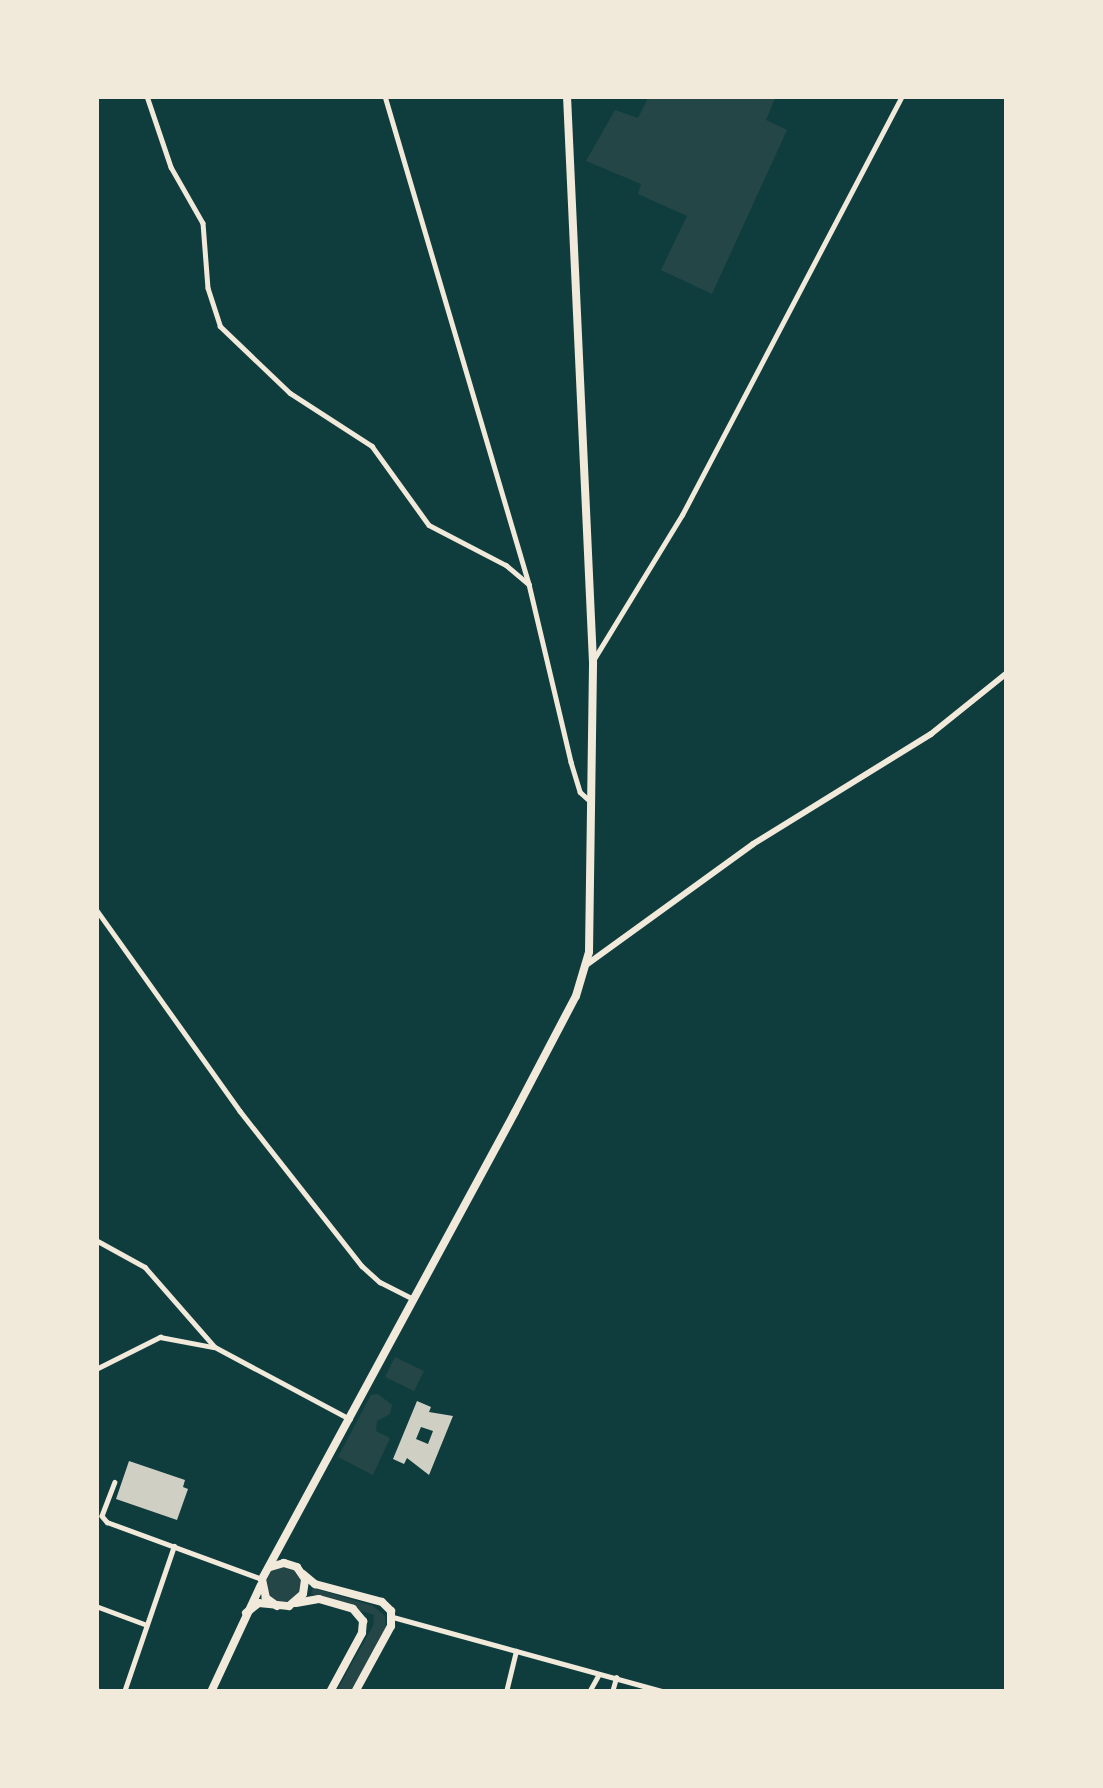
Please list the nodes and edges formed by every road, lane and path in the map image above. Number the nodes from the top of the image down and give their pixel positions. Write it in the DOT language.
graph roads {
  1 [pos="147,96"];
  2 [pos="385,96"];
  3 [pos="902,96"];
  4 [pos="568,98"];
  5 [pos="529,584"];
  6 [pos="593,662"];
  7 [pos="1007,673"];
  8 [pos="593,802"];
  9 [pos="96,909"];
  10 [pos="586,965"];
  11 [pos="96,1240"];
  12 [pos="412,1298"];
  13 [pos="215,1347"];
  14 [pos="96,1370"];
  15 [pos="350,1419"];
  16 [pos="115,1482"];
  17 [pos="291,1527"];
  18 [pos="174,1546"];
  19 [pos="298,1569"];
  20 [pos="263,1578"];
  21 [pos="296,1603"];
  22 [pos="96,1606"];
  23 [pos="277,1606"];
  24 [pos="246,1613"];
  25 [pos="393,1617"];
  26 [pos="148,1625"];
  27 [pos="516,1651"];
  28 [pos="599,1674"];
  29 [pos="616,1678"];
  30 [pos="124,1692"];
  31 [pos="211,1692"];
  32 [pos="330,1692"];
  33 [pos="355,1692"];
  34 [pos="506,1692"];
  35 [pos="590,1692"];
  36 [pos="612,1692"];
  37 [pos="666,1692"];
  1 -- 5 [label="street"];
  2 -- 5 [label="street"];
  3 -- 6 [label="street"];
  4 -- 6 [label="main road"];
  5 -- 8 [label="street"];
  6 -- 8 [label="main road"];
  7 -- 10 [label="street"];
  8 -- 10 [label="main road"];
  9 -- 12 [label="street"];
  10 -- 12 [label="main road"];
  11 -- 13 [label="street"];
  12 -- 15 [label="main road"];
  13 -- 14 [label="street"];
  13 -- 15 [label="street"];
  15 -- 17 [label="main road"];
  16 -- 18 [label="street"];
  17 -- 19 [label="main road"];
  17 -- 20 [label="main road"];
  18 -- 20 [label="street"];
  18 -- 26 [label="street"];
  19 -- 20 [label="main road"];
  19 -- 21 [label="main road"];
  19 -- 25 [label="main road"];
  20 -- 23 [label="main road"];
  20 -- 24 [label="main road"];
  21 -- 23 [label="main road"];
  21 -- 32 [label="main road"];
  22 -- 26 [label="street"];
  23 -- 24 [label="main road"];
  24 -- 31 [label="main road"];
  25 -- 27 [label="street"];
  25 -- 33 [label="main road"];
  26 -- 30 [label="street"];
  27 -- 28 [label="street"];
  27 -- 34 [label="street"];
  28 -- 29 [label="street"];
  28 -- 35 [label="street"];
  29 -- 36 [label="street"];
  29 -- 37 [label="street"];
}
